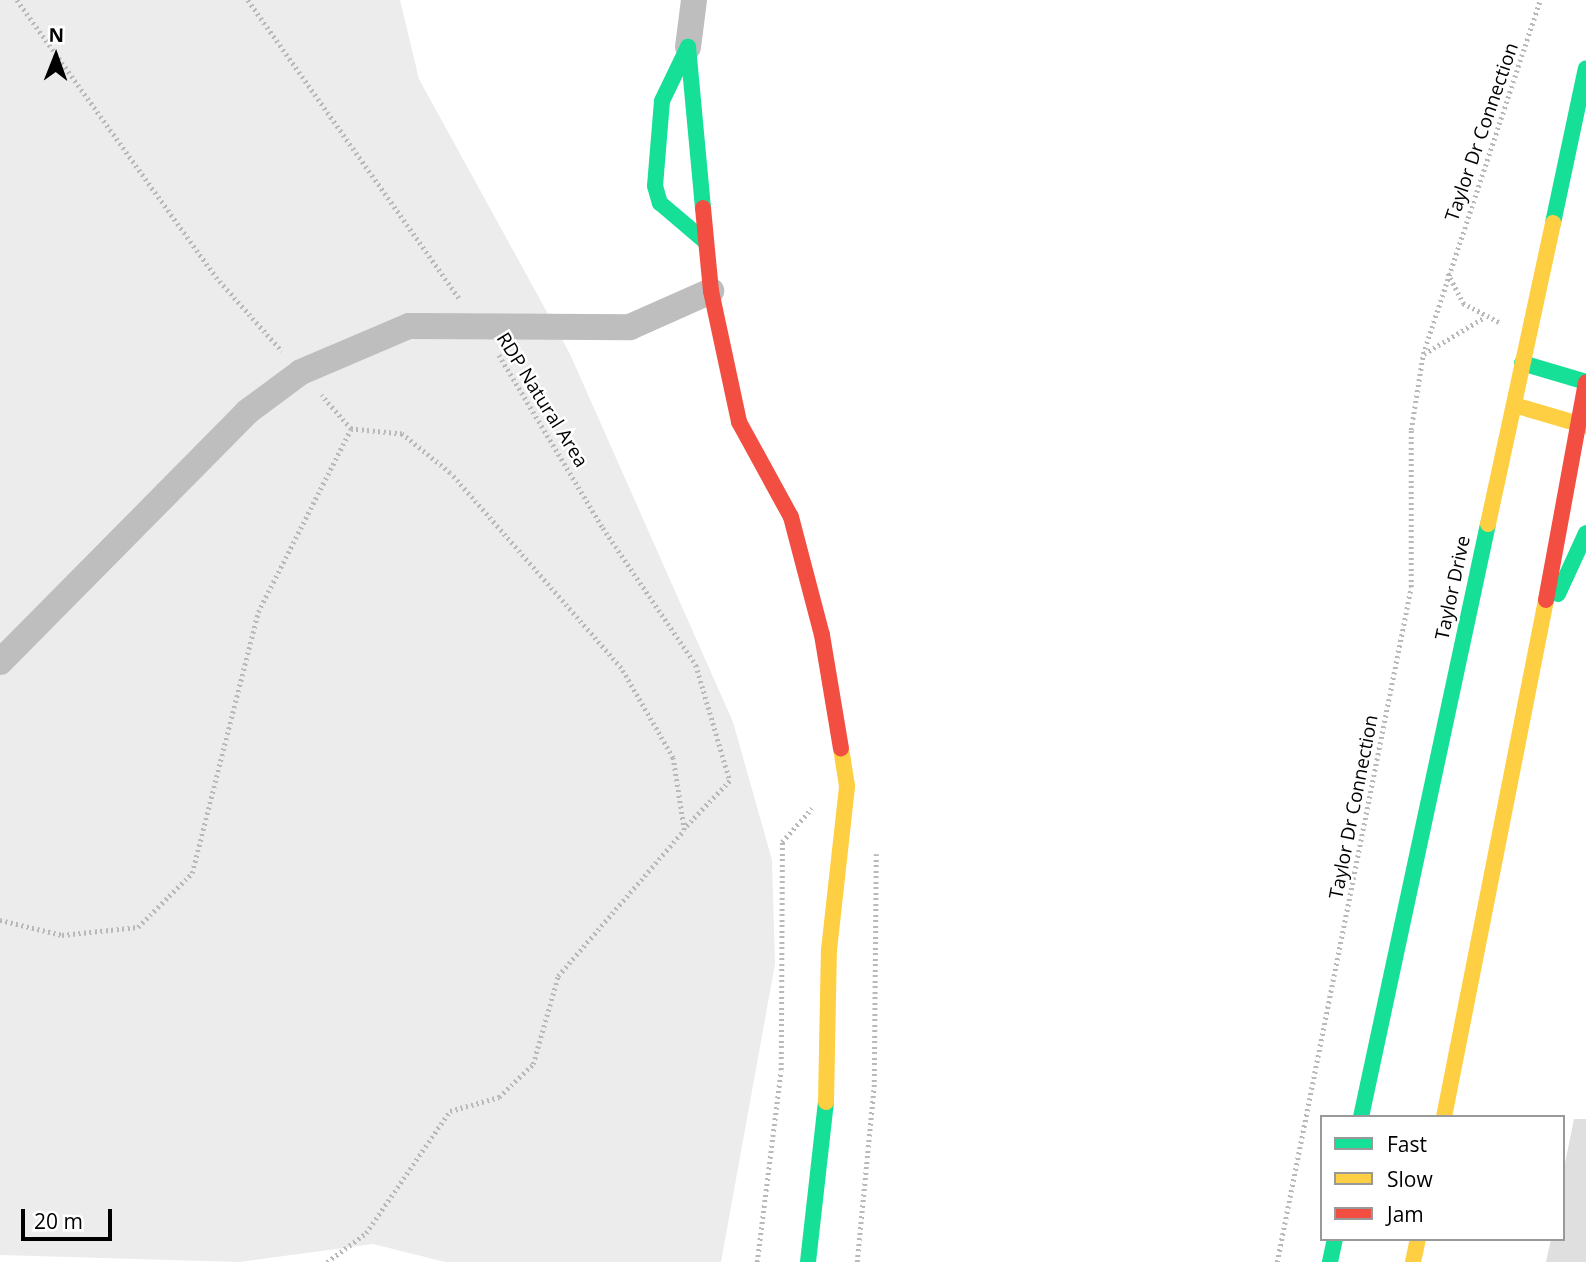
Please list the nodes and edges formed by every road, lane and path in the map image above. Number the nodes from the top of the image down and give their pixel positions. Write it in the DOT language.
graph roads {
  1 [pos="248,0"];
  2 [pos="694,0"];
  3 [pos="1541,0"];
  4 [pos="688,47"];
  5 [pos="1586,68"];
  6 [pos="706,242"];
  7 [pos="1448,272"];
  8 [pos="711,291"];
  9 [pos="1483,318"];
  10 [pos="480,326"];
  11 [pos="1504,330"];
  12 [pos="1423,354"];
  13 [pos="1522,363"];
  14 [pos="1586,382"];
  15 [pos="1514,405"];
  16 [pos="1582,425"];
  17 [pos="351,429"];
  18 [pos="1586,533"];
  19 [pos="1534,645"];
  20 [pos="0,662"];
  21 [pos="684,830"];
  22 [pos="875,951"];
  23 [pos="780,953"];
  24 [pos="1361,1115"];
  25 [pos="1444,1115"];
  26 [pos="1335,1241"];
  27 [pos="1418,1241"];
  28 [pos="327,1262"];
  29 [pos="757,1262"];
  30 [pos="808,1262"];
  31 [pos="857,1262"];
  32 [pos="1277,1262"];
  33 [pos="1330,1262"];
  34 [pos="1413,1262"];
  1 -- 10 [label="path, RDP Natural Area"];
  2 -- 4 [label="street"];
  3 -- 7 [label="path, Taylor Dr Connection"];
  4 -- 6 [label="main road"];
  4 -- 6 [label="main road"];
  5 -- 13 [label="main road, Taylor Drive"];
  6 -- 8 [label="main road"];
  7 -- 9 [label="path"];
  7 -- 12 [label="path, Taylor Dr Connection"];
  8 -- 10 [label="street"];
  8 -- 30 [label="main road"];
  9 -- 11 [label="path"];
  9 -- 12 [label="path"];
  10 -- 20 [label="street"];
  10 -- 21 [label="path, RDP Natural Area"];
  12 -- 32 [label="path, Taylor Dr Connection"];
  13 -- 14 [label="main road"];
  13 -- 15 [label="main road, Taylor Drive"];
  14 -- 16 [label="main road"];
  15 -- 16 [label="main road"];
  15 -- 24 [label="main road, Taylor Drive"];
  16 -- 19 [label="main road"];
  17 -- 21 [label="path"];
  18 -- 19 [label="main road"];
  19 -- 25 [label="main road"];
  21 -- 28 [label="path, RDP Natural Area"];
  22 -- 31 [label="path"];
  23 -- 29 [label="path"];
  26 -- 33 [label="main road"];
  27 -- 34 [label="main road"];
}
